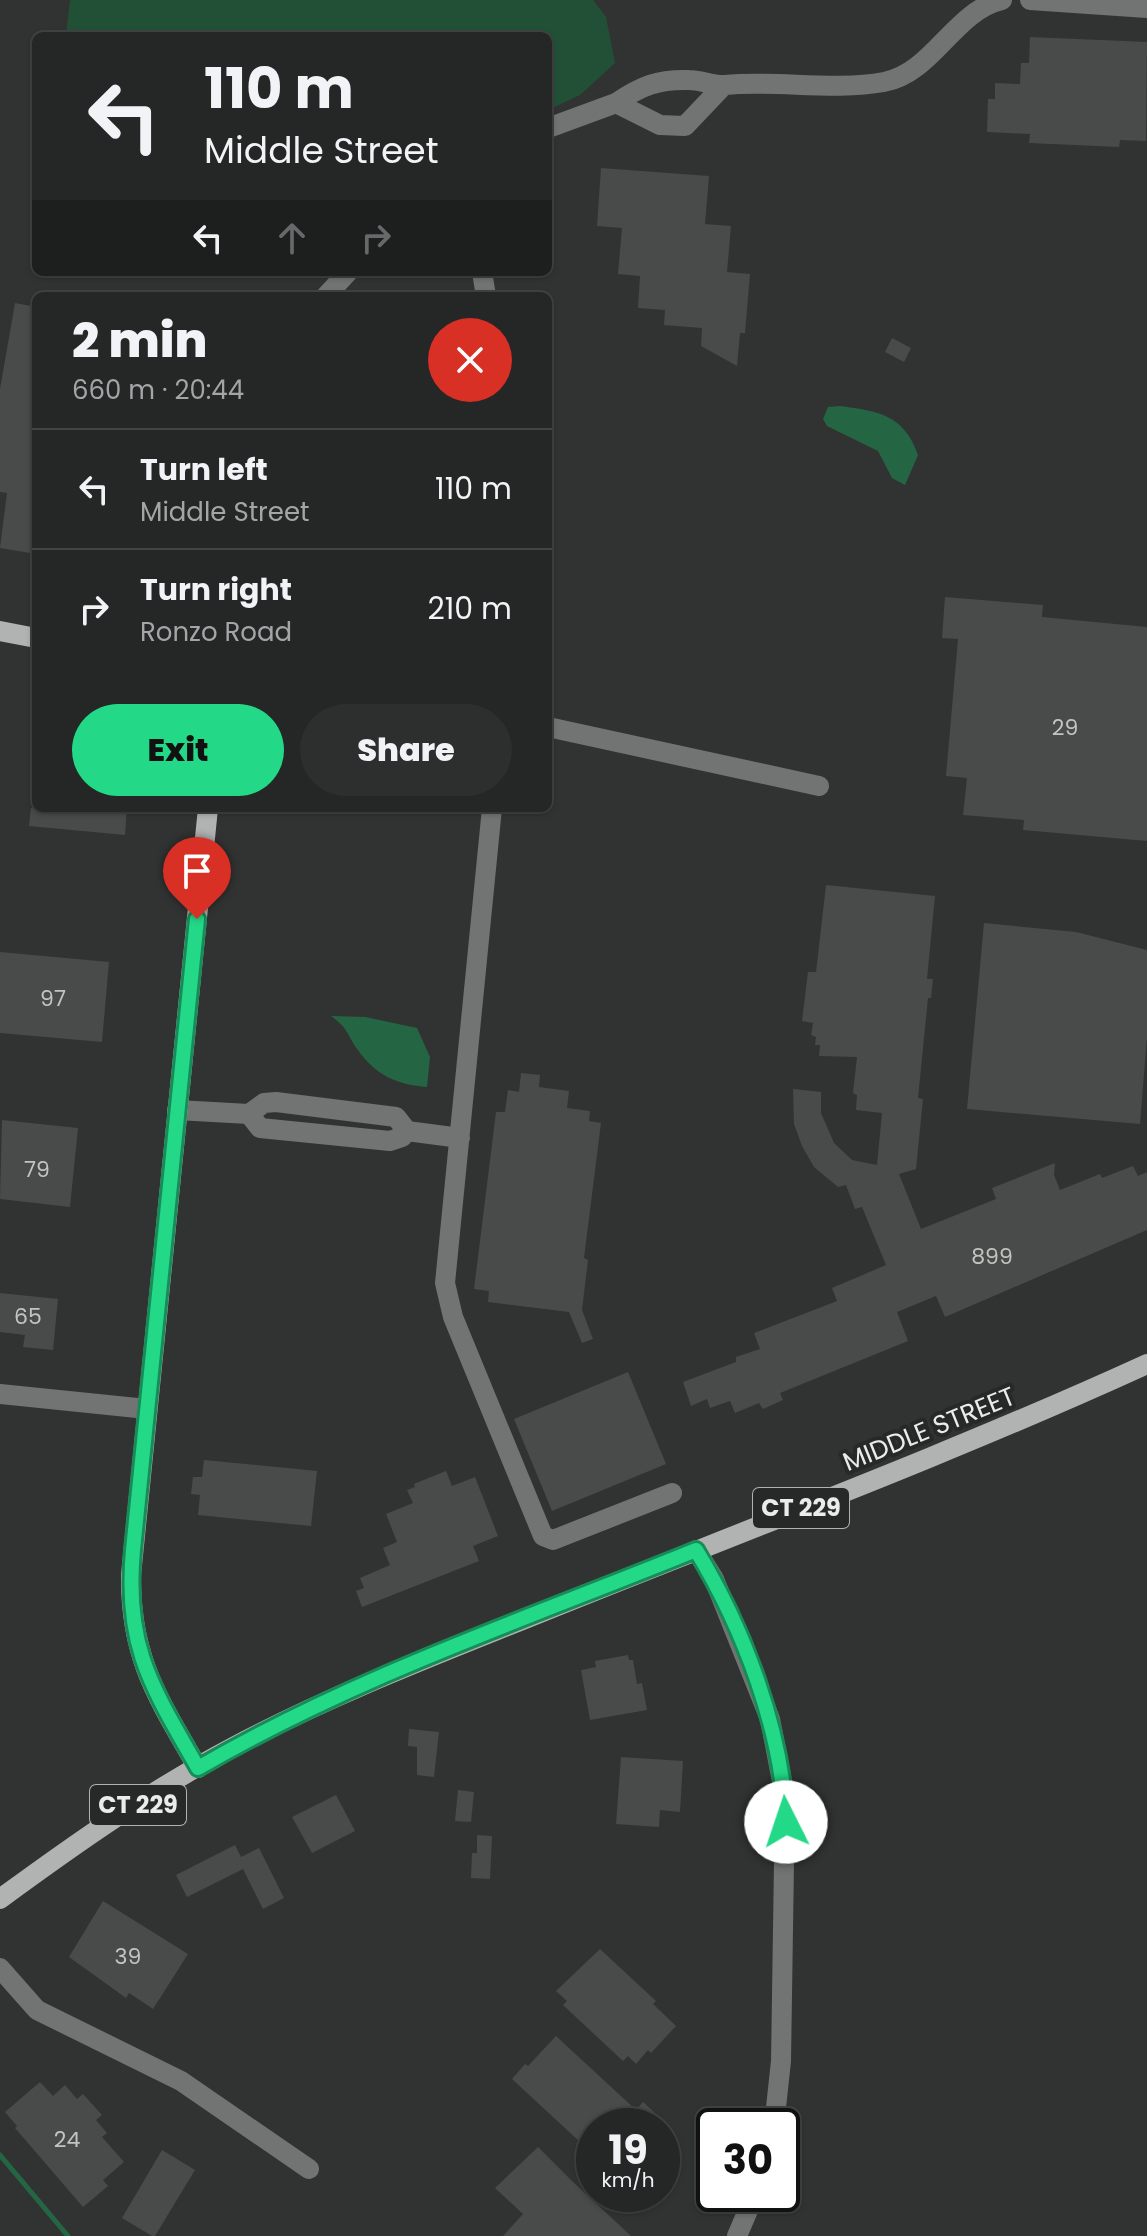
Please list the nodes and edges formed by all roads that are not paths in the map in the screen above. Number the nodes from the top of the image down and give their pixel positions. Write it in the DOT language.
graph roads {
  1 [pos="1002,0"];
  2 [pos="1030,0"];
  3 [pos="1147,8"];
  4 [pos="723,86"];
  5 [pos="616,103"];
  6 [pos="552,127"];
  7 [pos="344,276"];
  8 [pos="330,292"];
  9 [pos="0,631"];
  10 [pos="32,637"];
  11 [pos="552,728"];
  12 [pos="819,786"];
  13 [pos="208,812"];
  14 [pos="492,812"];
  15 [pos="177,1110"];
  16 [pos="460,1138"];
  17 [pos="1147,1364"];
  18 [pos="0,1394"];
  19 [pos="147,1409"];
  20 [pos="672,1493"];
  21 [pos="696,1550"];
  22 [pos="198,1768"];
  23 [pos="0,1899"];
  24 [pos="0,1968"];
  25 [pos="776,2108"];
  26 [pos="309,2169"];
  27 [pos="747,2212"];
  28 [pos="737,2236"];
  1 -- 4 [label="street"];
  2 -- 3 [label="street"];
  4 -- 5 [label="street"];
  4 -- 5 [label="street"];
  5 -- 6 [label="street"];
  7 -- 8 [label="street"];
  9 -- 10 [label="main road"];
  11 -- 12 [label="street"];
  13 -- 15 [label="main road"];
  14 -- 16 [label="street"];
  15 -- 16 [label="street"];
  15 -- 19 [label="main road"];
  16 -- 20 [label="street"];
  17 -- 21 [label="main road, MIDDLE STREET / CT 229"];
  18 -- 19 [label="street"];
  19 -- 22 [label="main road"];
  21 -- 22 [label="main road, MIDDLE STREET / CT 229"];
  21 -- 25 [label="street"];
  22 -- 23 [label="main road, MIDDLE STREET / CT 229"];
  24 -- 26 [label="street"];
  27 -- 28 [label="street"];
}
